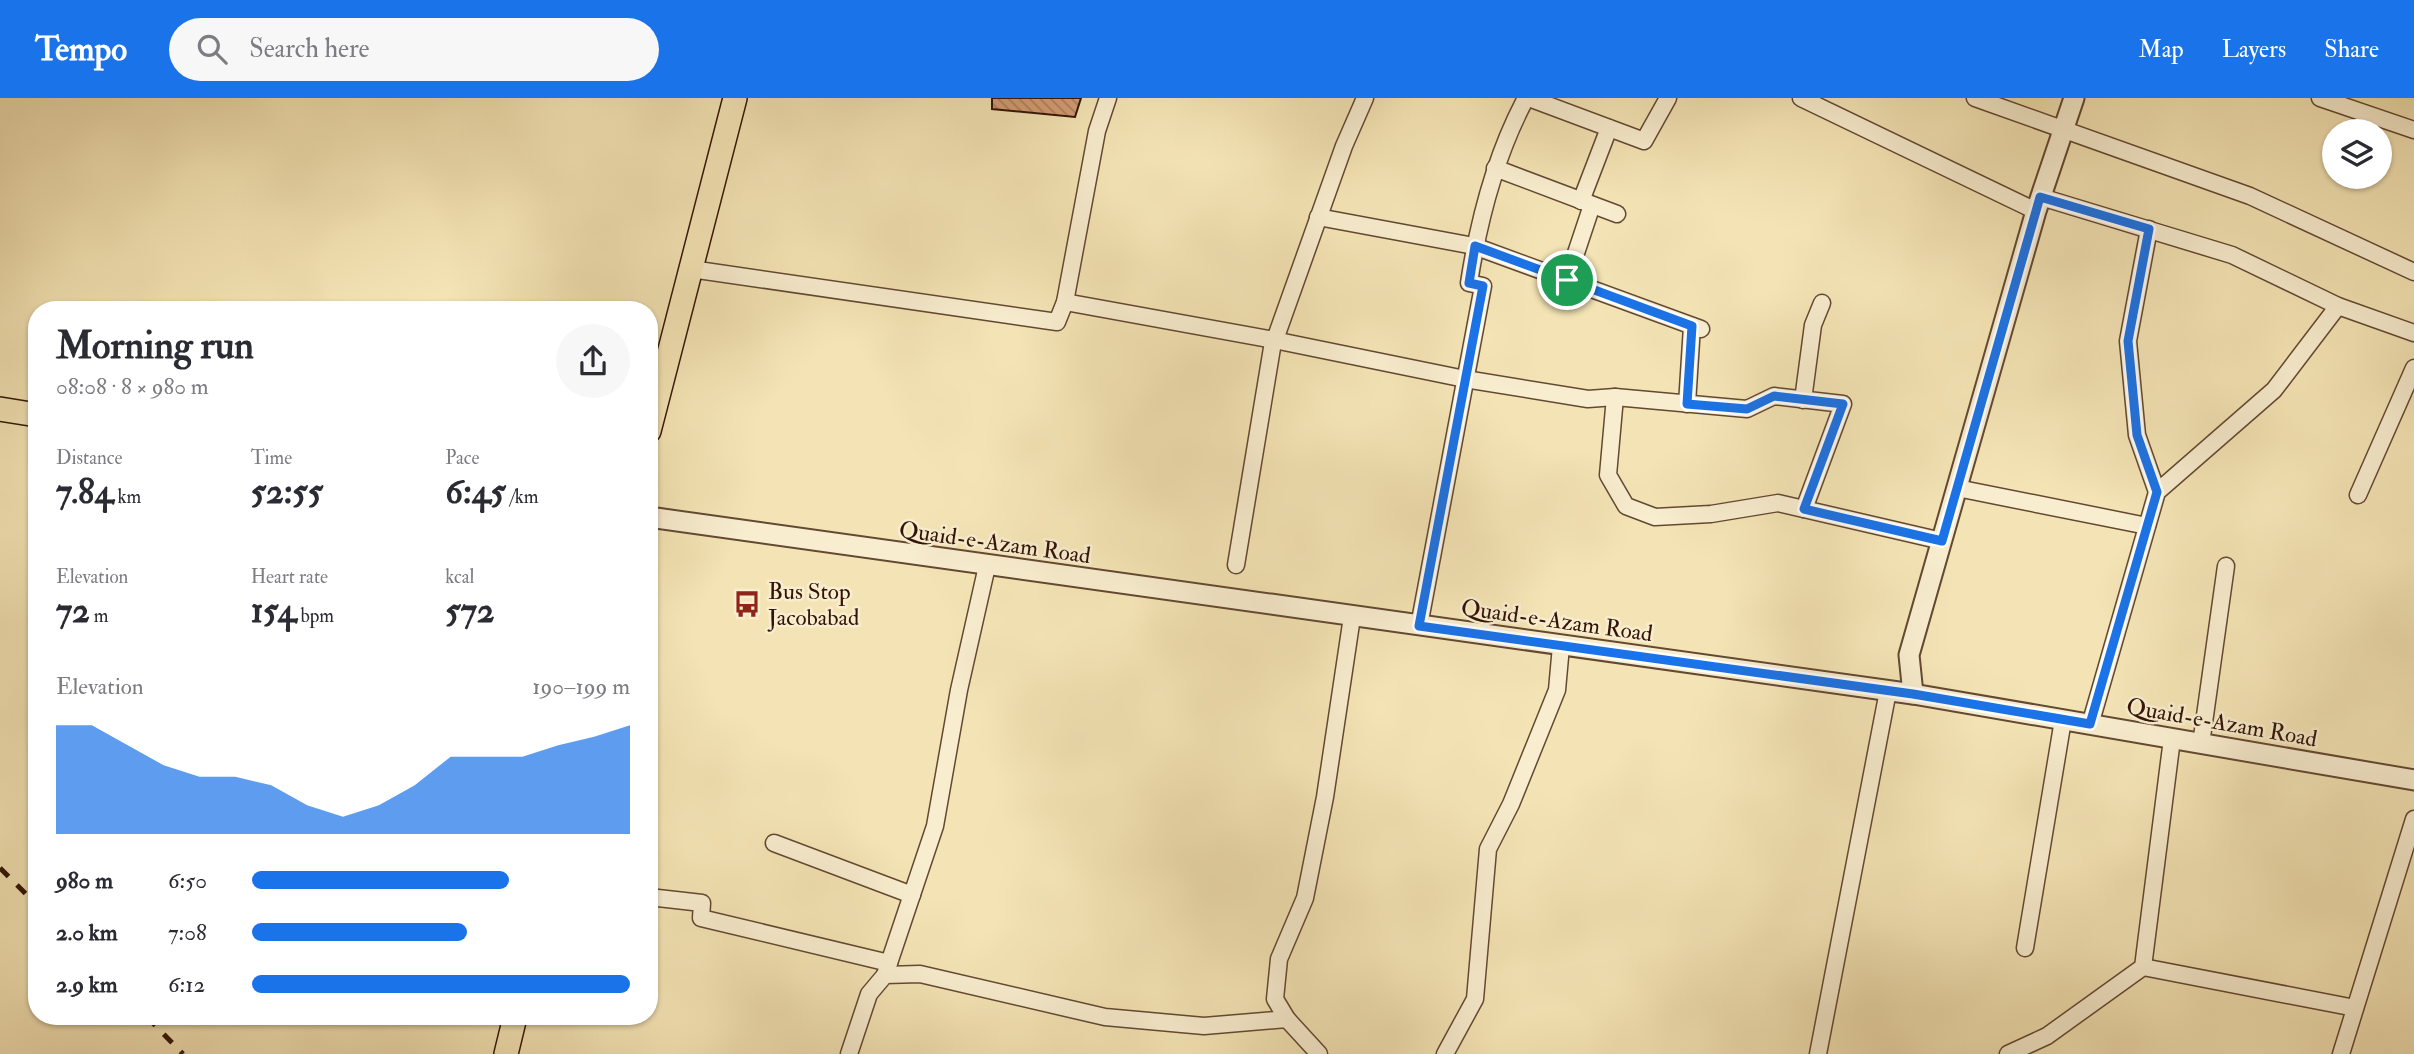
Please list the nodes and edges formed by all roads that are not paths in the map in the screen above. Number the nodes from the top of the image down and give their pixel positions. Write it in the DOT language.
graph roads {
  1 [pos="736,98"];
  2 [pos="1108,98"];
  3 [pos="1365,98"];
  4 [pos="1527,98"];
  5 [pos="1668,98"];
  6 [pos="1801,98"];
  7 [pos="1975,98"];
  8 [pos="2074,98"];
  9 [pos="2320,98"];
  10 [pos="2357,104"];
  11 [pos="1609,128"];
  12 [pos="2064,129"];
  13 [pos="2414,130"];
  14 [pos="1495,168"];
  15 [pos="1587,203"];
  16 [pos="2038,204"];
  17 [pos="1617,214"];
  18 [pos="1318,217"];
  19 [pos="2149,229"];
  20 [pos="1475,246"];
  21 [pos="691,269"];
  22 [pos="2414,272"];
  23 [pos="1567,280"];
  24 [pos="1065,302"];
  25 [pos="1822,303"];
  26 [pos="2339,306"];
  27 [pos="2414,333"];
  28 [pos="1274,340"];
  29 [pos="2414,368"];
  30 [pos="1465,379"];
  31 [pos="658,396"];
  32 [pos="1615,397"];
  33 [pos="1803,400"];
  34 [pos="1687,404"];
  35 [pos="0,409"];
  36 [pos="28,414"];
  37 [pos="1956,488"];
  38 [pos="2157,492"];
  39 [pos="2358,495"];
  40 [pos="1804,509"];
  41 [pos="658,518"];
  42 [pos="2147,526"];
  43 [pos="1942,541"];
  44 [pos="1236,565"];
  45 [pos="988,566"];
  46 [pos="2226,566"];
  47 [pos="1352,617"];
  48 [pos="1419,626"];
  49 [pos="1561,646"];
  50 [pos="1888,691"];
  51 [pos="1913,694"];
  52 [pos="2063,720"];
  53 [pos="2090,724"];
  54 [pos="2172,739"];
  55 [pos="2201,744"];
  56 [pos="2414,780"];
  57 [pos="2414,819"];
  58 [pos="774,843"];
  59 [pos="912,895"];
  60 [pos="658,898"];
  61 [pos="2025,948"];
  62 [pos="2143,967"];
  63 [pos="887,969"];
  64 [pos="2355,1008"];
  65 [pos="1287,1019"];
  66 [pos="513,1025"];
  67 [pos="506,1054"];
  68 [pos="849,1054"];
  69 [pos="1319,1054"];
  70 [pos="1445,1054"];
  71 [pos="1818,1054"];
  72 [pos="2008,1054"];
  73 [pos="2341,1054"];
  1 -- 21 [label="main road"];
  2 -- 24 [label="street"];
  3 -- 18 [label="street"];
  4 -- 11 [label="street"];
  4 -- 14 [label="street"];
  5 -- 11 [label="street"];
  6 -- 16 [label="street"];
  7 -- 12 [label="street"];
  8 -- 12 [label="street"];
  9 -- 10 [label="street"];
  10 -- 13 [label="street"];
  11 -- 15 [label="street"];
  12 -- 16 [label="street"];
  12 -- 22 [label="street"];
  14 -- 15 [label="street"];
  14 -- 20 [label="street"];
  15 -- 17 [label="street"];
  15 -- 23 [label="street"];
  16 -- 19 [label="street"];
  16 -- 37 [label="street"];
  18 -- 20 [label="street"];
  18 -- 28 [label="street"];
  19 -- 26 [label="street"];
  19 -- 38 [label="street"];
  20 -- 23 [label="street"];
  20 -- 30 [label="street"];
  21 -- 24 [label="street"];
  21 -- 31 [label="main road"];
  23 -- 34 [label="street"];
  24 -- 28 [label="street"];
  25 -- 33 [label="street"];
  26 -- 27 [label="street"];
  26 -- 38 [label="street"];
  28 -- 30 [label="street"];
  28 -- 44 [label="street"];
  29 -- 39 [label="street"];
  30 -- 32 [label="street"];
  30 -- 48 [label="street"];
  32 -- 34 [label="street"];
  32 -- 40 [label="street"];
  33 -- 34 [label="street"];
  33 -- 40 [label="street"];
  35 -- 36 [label="main road"];
  37 -- 42 [label="street"];
  37 -- 43 [label="street"];
  38 -- 42 [label="street"];
  40 -- 43 [label="street"];
  41 -- 45 [label="street, Quaid-e-Azam Road"];
  42 -- 53 [label="street"];
  43 -- 51 [label="street"];
  45 -- 47 [label="street, Quaid-e-Azam Road"];
  45 -- 59 [label="street"];
  46 -- 55 [label="street"];
  47 -- 48 [label="street, Quaid-e-Azam Road"];
  47 -- 65 [label="street"];
  48 -- 49 [label="street, Quaid-e-Azam Road"];
  49 -- 50 [label="street, Quaid-e-Azam Road"];
  49 -- 70 [label="street"];
  50 -- 51 [label="street, Quaid-e-Azam Road"];
  50 -- 71 [label="street"];
  51 -- 52 [label="street, Quaid-e-Azam Road"];
  52 -- 53 [label="street, Quaid-e-Azam Road"];
  52 -- 61 [label="street"];
  53 -- 54 [label="street, Quaid-e-Azam Road"];
  54 -- 55 [label="street, Quaid-e-Azam Road"];
  54 -- 62 [label="street"];
  55 -- 56 [label="street, Quaid-e-Azam Road"];
  57 -- 64 [label="street"];
  58 -- 59 [label="street"];
  59 -- 63 [label="street"];
  60 -- 63 [label="street"];
  62 -- 64 [label="street"];
  62 -- 72 [label="street"];
  63 -- 65 [label="street"];
  63 -- 68 [label="street"];
  64 -- 73 [label="street"];
  65 -- 69 [label="street"];
  66 -- 67 [label="main road"];
}
